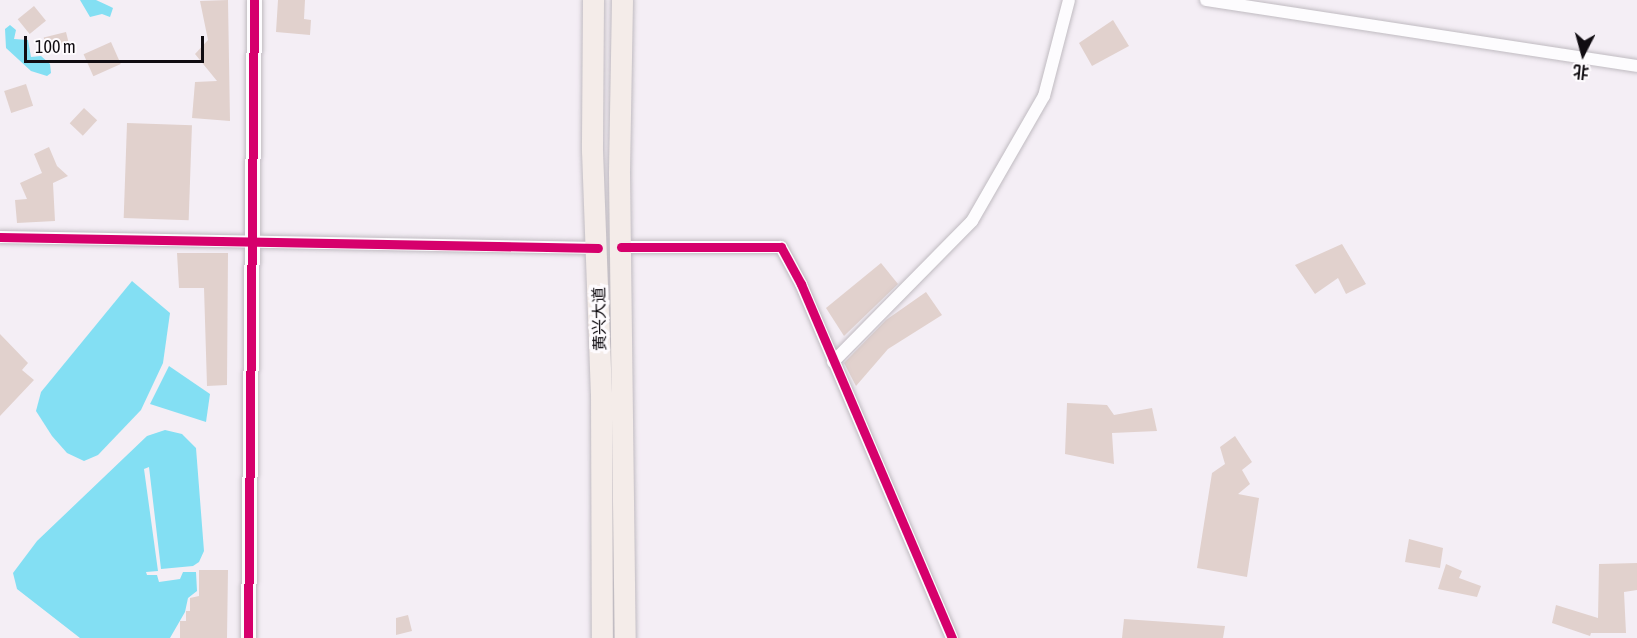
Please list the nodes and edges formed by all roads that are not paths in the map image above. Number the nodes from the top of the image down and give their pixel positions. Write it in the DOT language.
graph roads {
  1 [pos="254,0"];
  2 [pos="593,0"];
  3 [pos="622,0"];
  4 [pos="1069,0"];
  5 [pos="1206,0"];
  6 [pos="593,24"];
  7 [pos="622,24"];
  8 [pos="1637,66"];
  9 [pos="0,237"];
  10 [pos="249,241"];
  11 [pos="621,247"];
  12 [pos="598,248"];
  13 [pos="833,362"];
  14 [pos="248,638"];
  15 [pos="602,638"];
  16 [pos="625,638"];
  17 [pos="952,638"];
  1 -- 10 [label="street"];
  2 -- 6 [label="highway, 黄兴大道"];
  3 -- 7 [label="highway, 黄兴大道"];
  4 -- 13 [label="street"];
  5 -- 8 [label="street"];
  6 -- 7 [label="highway"];
  6 -- 12 [label="highway, 黄兴大道"];
  7 -- 11 [label="highway, 黄兴大道"];
  9 -- 10 [label="street"];
  10 -- 12 [label="street"];
  10 -- 14 [label="street"];
  11 -- 13 [label="street"];
  11 -- 16 [label="highway, 黄兴大道"];
  12 -- 15 [label="highway, 黄兴大道"];
  13 -- 17 [label="street"];
}
